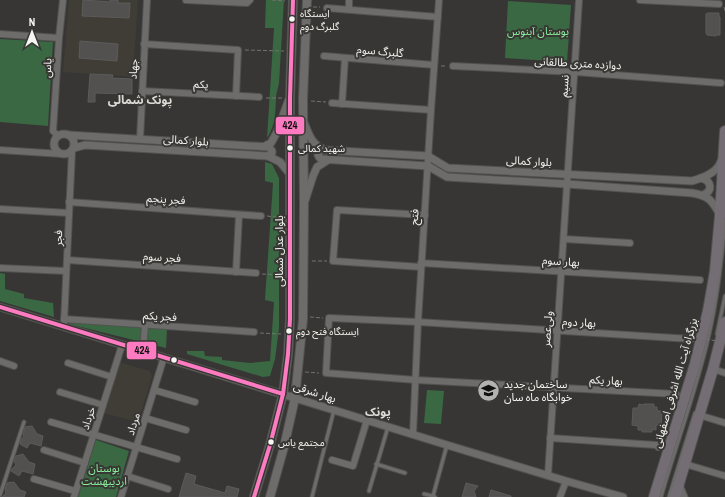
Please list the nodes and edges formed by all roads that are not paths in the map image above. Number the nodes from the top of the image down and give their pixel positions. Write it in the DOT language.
graph roads {
  1 [pos="63,0"];
  2 [pos="147,0"];
  3 [pos="186,0"];
  4 [pos="250,0"];
  5 [pos="349,0"];
  6 [pos="439,0"];
  7 [pos="579,0"];
  8 [pos="640,0"];
  9 [pos="293,1"];
  10 [pos="307,3"];
  11 [pos="719,4"];
  12 [pos="327,8"];
  13 [pos="349,9"];
  14 [pos="438,16"];
  15 [pos="0,34"];
  16 [pos="59,38"];
  17 [pos="144,44"];
  18 [pos="324,56"];
  19 [pos="345,58"];
  20 [pos="434,66"];
  21 [pos="453,66"];
  22 [pos="575,72"];
  23 [pos="721,82"];
  24 [pos="142,91"];
  25 [pos="236,96"];
  26 [pos="259,97"];
  27 [pos="290,98"];
  28 [pos="332,103"];
  29 [pos="342,104"];
  30 [pos="431,110"];
  31 [pos="303,119"];
  32 [pos="725,131"];
  33 [pos="68,135"];
  34 [pos="58,136"];
  35 [pos="140,138"];
  36 [pos="267,147"];
  37 [pos="0,150"];
  38 [pos="73,150"];
  39 [pos="324,150"];
  40 [pos="62,154"];
  41 [pos="723,155"];
  42 [pos="268,156"];
  43 [pos="428,156"];
  44 [pos="324,159"];
  45 [pos="428,166"];
  46 [pos="290,174"];
  47 [pos="568,174"];
  48 [pos="701,178"];
  49 [pos="567,184"];
  50 [pos="703,195"];
  51 [pos="70,202"];
  52 [pos="304,205"];
  53 [pos="0,209"];
  54 [pos="69,213"];
  55 [pos="239,214"];
  56 [pos="424,215"];
  57 [pos="261,216"];
  58 [pos="723,219"];
  59 [pos="564,239"];
  60 [pos="630,243"];
  61 [pos="67,260"];
  62 [pos="421,265"];
  63 [pos="0,268"];
  64 [pos="66,271"];
  65 [pos="561,271"];
  66 [pos="236,272"];
  67 [pos="256,274"];
  68 [pos="700,280"];
  69 [pos="725,296"];
  70 [pos="0,307"];
  71 [pos="418,322"];
  72 [pos="725,322"];
  73 [pos="64,323"];
  74 [pos="145,325"];
  75 [pos="557,331"];
  76 [pos="254,332"];
  77 [pos="721,334"];
  78 [pos="692,337"];
  79 [pos="122,344"];
  80 [pos="143,351"];
  81 [pos="164,357"];
  82 [pos="0,361"];
  83 [pos="68,363"];
  84 [pos="14,366"];
  85 [pos="713,369"];
  86 [pos="326,373"];
  87 [pos="725,373"];
  88 [pos="112,377"];
  89 [pos="416,380"];
  90 [pos="554,387"];
  91 [pos="154,390"];
  92 [pos="60,392"];
  93 [pos="283,394"];
  94 [pos="676,394"];
  95 [pos="295,398"];
  96 [pos="195,402"];
  97 [pos="103,405"];
  98 [pos="334,410"];
  99 [pos="698,411"];
  100 [pos="145,418"];
  101 [pos="367,420"];
  102 [pos="24,422"];
  103 [pos="52,422"];
  104 [pos="725,423"];
  105 [pos="388,427"];
  106 [pos="186,430"];
  107 [pos="413,434"];
  108 [pos="94,435"];
  109 [pos="550,438"];
  110 [pos="447,445"];
  111 [pos="136,447"];
  112 [pos="658,447"];
  113 [pos="44,450"];
  114 [pos="177,459"];
  115 [pos="332,460"];
  116 [pos="85,463"];
  117 [pos="376,464"];
  118 [pos="685,464"];
  119 [pos="405,473"];
  120 [pos="548,475"];
  121 [pos="127,476"];
  122 [pos="725,476"];
  123 [pos="34,478"];
  124 [pos="566,481"];
  125 [pos="679,484"];
  126 [pos="168,489"];
  127 [pos="369,491"];
  128 [pos="75,494"];
  129 [pos="424,494"];
  130 [pos="0,495"];
  131 [pos="121,497"];
  132 [pos="254,497"];
  133 [pos="270,497"];
  134 [pos="312,497"];
  135 [pos="434,497"];
  136 [pos="560,497"];
  137 [pos="623,497"];
  138 [pos="654,497"];
  139 [pos="661,497"];
  140 [pos="669,497"];
  141 [pos="675,497"];
  142 [pos="684,497"];
  1 -- 16 [label="street, یاس"];
  2 -- 17 [label="street, جهاد"];
  3 -- 4 [label="street"];
  5 -- 13 [label="street"];
  6 -- 14 [label="street, فتح"];
  7 -- 22 [label="street, نسیم"];
  8 -- 11 [label="street"];
  9 -- 27 [label="main road, بلوار عدل شمالی"];
  10 -- 31 [label="main road"];
  12 -- 13 [label="street"];
  13 -- 14 [label="street"];
  14 -- 20 [label="street, فتح"];
  15 -- 16 [label="street"];
  16 -- 34 [label="street, یاس"];
  17 -- 24 [label="street, جهاد"];
  17 -- 25 [label="street"];
  18 -- 19 [label="street, گلبرگ سوم"];
  19 -- 20 [label="street, گلبرگ سوم"];
  19 -- 29 [label="street"];
  20 -- 30 [label="street, فتح"];
  21 -- 22 [label="street, دوازده متری طالقانی"];
  22 -- 23 [label="street, دوازده متری طالقانی"];
  22 -- 47 [label="street, نسیم"];
  24 -- 25 [label="street, یکم"];
  24 -- 35 [label="street, جهاد"];
  25 -- 26 [label="street, یکم"];
  27 -- 36 [label="street"];
  27 -- 46 [label="main road, بلوار عدل شمالی"];
  28 -- 29 [label="street"];
  29 -- 30 [label="street"];
  30 -- 43 [label="street, فتح"];
  31 -- 39 [label="street"];
  31 -- 52 [label="main road"];
  32 -- 41 [label="highway, بزرگراه آیت الله اشرفی اصفهانی"];
  33 -- 34 [label="street"];
  33 -- 35 [label="street, بلوار کمالی"];
  33 -- 38 [label="street"];
  34 -- 40 [label="street"];
  35 -- 36 [label="street, بلوار کمالی"];
  36 -- 42 [label="street"];
  37 -- 40 [label="street"];
  38 -- 40 [label="street"];
  38 -- 42 [label="street, بلوار کمالی"];
  38 -- 51 [label="street, فجر"];
  39 -- 43 [label="street, بلوار کمالی"];
  39 -- 44 [label="street"];
  41 -- 48 [label="street, بلوار کمالی"];
  41 -- 58 [label="highway, بزرگراه آیت الله اشرفی اصفهانی"];
  42 -- 46 [label="street"];
  43 -- 45 [label="street, فتح"];
  43 -- 47 [label="street, بلوار کمالی"];
  44 -- 45 [label="street, بلوار کمالی"];
  44 -- 52 [label="street"];
  45 -- 49 [label="street, بلوار کمالی"];
  45 -- 56 [label="street, فتح"];
  46 -- 93 [label="main road, بلوار عدل شمالی"];
  47 -- 48 [label="street, بلوار کمالی"];
  47 -- 49 [label="street, نسیم"];
  48 -- 50 [label="street"];
  49 -- 50 [label="street, بلوار کمالی"];
  49 -- 59 [label="street, ولی‌عصر"];
  50 -- 58 [label="street"];
  51 -- 54 [label="street, فجر"];
  51 -- 55 [label="street, فجر پنجم"];
  52 -- 95 [label="main road"];
  53 -- 54 [label="street"];
  54 -- 61 [label="street, فجر"];
  55 -- 57 [label="street, فجر پنجم"];
  55 -- 66 [label="street"];
  56 -- 62 [label="street, فتح"];
  56 -- 62 [label="street, بهار سوم"];
  58 -- 138 [label="highway, بزرگراه آیت الله اشرفی اصفهانی"];
  58 -- 139 [label="lane"];
  59 -- 60 [label="street"];
  59 -- 65 [label="street, ولی‌عصر"];
  61 -- 64 [label="street, فجر"];
  61 -- 66 [label="street, فجر سوم"];
  62 -- 65 [label="street, بهار سوم"];
  62 -- 71 [label="street, فتح"];
  63 -- 64 [label="street"];
  64 -- 73 [label="street, فجر"];
  65 -- 68 [label="street, بهار سوم"];
  65 -- 75 [label="street, ولی‌عصر"];
  66 -- 67 [label="street, فجر سوم"];
  69 -- 77 [label="lane"];
  70 -- 73 [label="street, بهار شرقی"];
  71 -- 75 [label="street, بهار دوم"];
  71 -- 86 [label="street, بهار دوم"];
  71 -- 89 [label="street, فتح"];
  72 -- 77 [label="highway"];
  73 -- 74 [label="street, فجر یکم"];
  73 -- 79 [label="street, بهار شرقی"];
  74 -- 76 [label="street, فجر یکم"];
  74 -- 80 [label="street"];
  75 -- 78 [label="street, بهار دوم"];
  75 -- 90 [label="street, ولی‌عصر"];
  77 -- 85 [label="highway"];
  79 -- 80 [label="street, بهار شرقی"];
  79 -- 88 [label="street, خرداد"];
  80 -- 81 [label="street, بهار شرقی"];
  81 -- 91 [label="street, مرداد"];
  81 -- 93 [label="street, بهار شرقی"];
  82 -- 84 [label="street"];
  83 -- 88 [label="street"];
  85 -- 87 [label="street"];
  85 -- 99 [label="highway"];
  86 -- 89 [label="street, بهار یکم"];
  88 -- 97 [label="street, خرداد"];
  89 -- 90 [label="street, بهار یکم"];
  89 -- 107 [label="street, فتح"];
  90 -- 94 [label="street, بهار یکم"];
  90 -- 109 [label="street, ولی‌عصر"];
  91 -- 96 [label="street"];
  91 -- 100 [label="street, مرداد"];
  92 -- 97 [label="street"];
  93 -- 95 [label="street, بهار شرقی"];
  93 -- 132 [label="main road, بلوار عدل شمالی"];
  95 -- 98 [label="street, بهار شرقی"];
  95 -- 133 [label="main road"];
  97 -- 108 [label="street, خرداد"];
  98 -- 101 [label="street, بهار شرقی"];
  98 -- 134 [label="lane"];
  99 -- 104 [label="street"];
  99 -- 118 [label="highway"];
  99 -- 140 [label="lane"];
  100 -- 106 [label="street"];
  100 -- 111 [label="street, مرداد"];
  101 -- 105 [label="street, بهار شرقی"];
  101 -- 115 [label="street"];
  102 -- 130 [label="lane"];
  103 -- 108 [label="street"];
  105 -- 107 [label="street, بهار شرقی"];
  105 -- 117 [label="lane"];
  107 -- 110 [label="street, بهار شرقی"];
  108 -- 111 [label="street"];
  108 -- 116 [label="street, خرداد"];
  109 -- 112 [label="street"];
  109 -- 120 [label="street, ولی‌عصر"];
  110 -- 120 [label="street, بهار شرقی"];
  110 -- 135 [label="lane"];
  111 -- 114 [label="street"];
  111 -- 121 [label="street, مرداد"];
  113 -- 116 [label="street"];
  116 -- 128 [label="street, خرداد"];
  117 -- 119 [label="lane"];
  117 -- 127 [label="lane"];
  118 -- 122 [label="street"];
  118 -- 125 [label="highway"];
  120 -- 124 [label="street, بهار شرقی"];
  121 -- 126 [label="street"];
  121 -- 131 [label="street, مرداد"];
  123 -- 128 [label="street"];
  124 -- 136 [label="street"];
  124 -- 137 [label="street, بهار شرقی"];
  125 -- 141 [label="highway"];
  125 -- 142 [label="street"];
  129 -- 135 [label="lane"];
}
